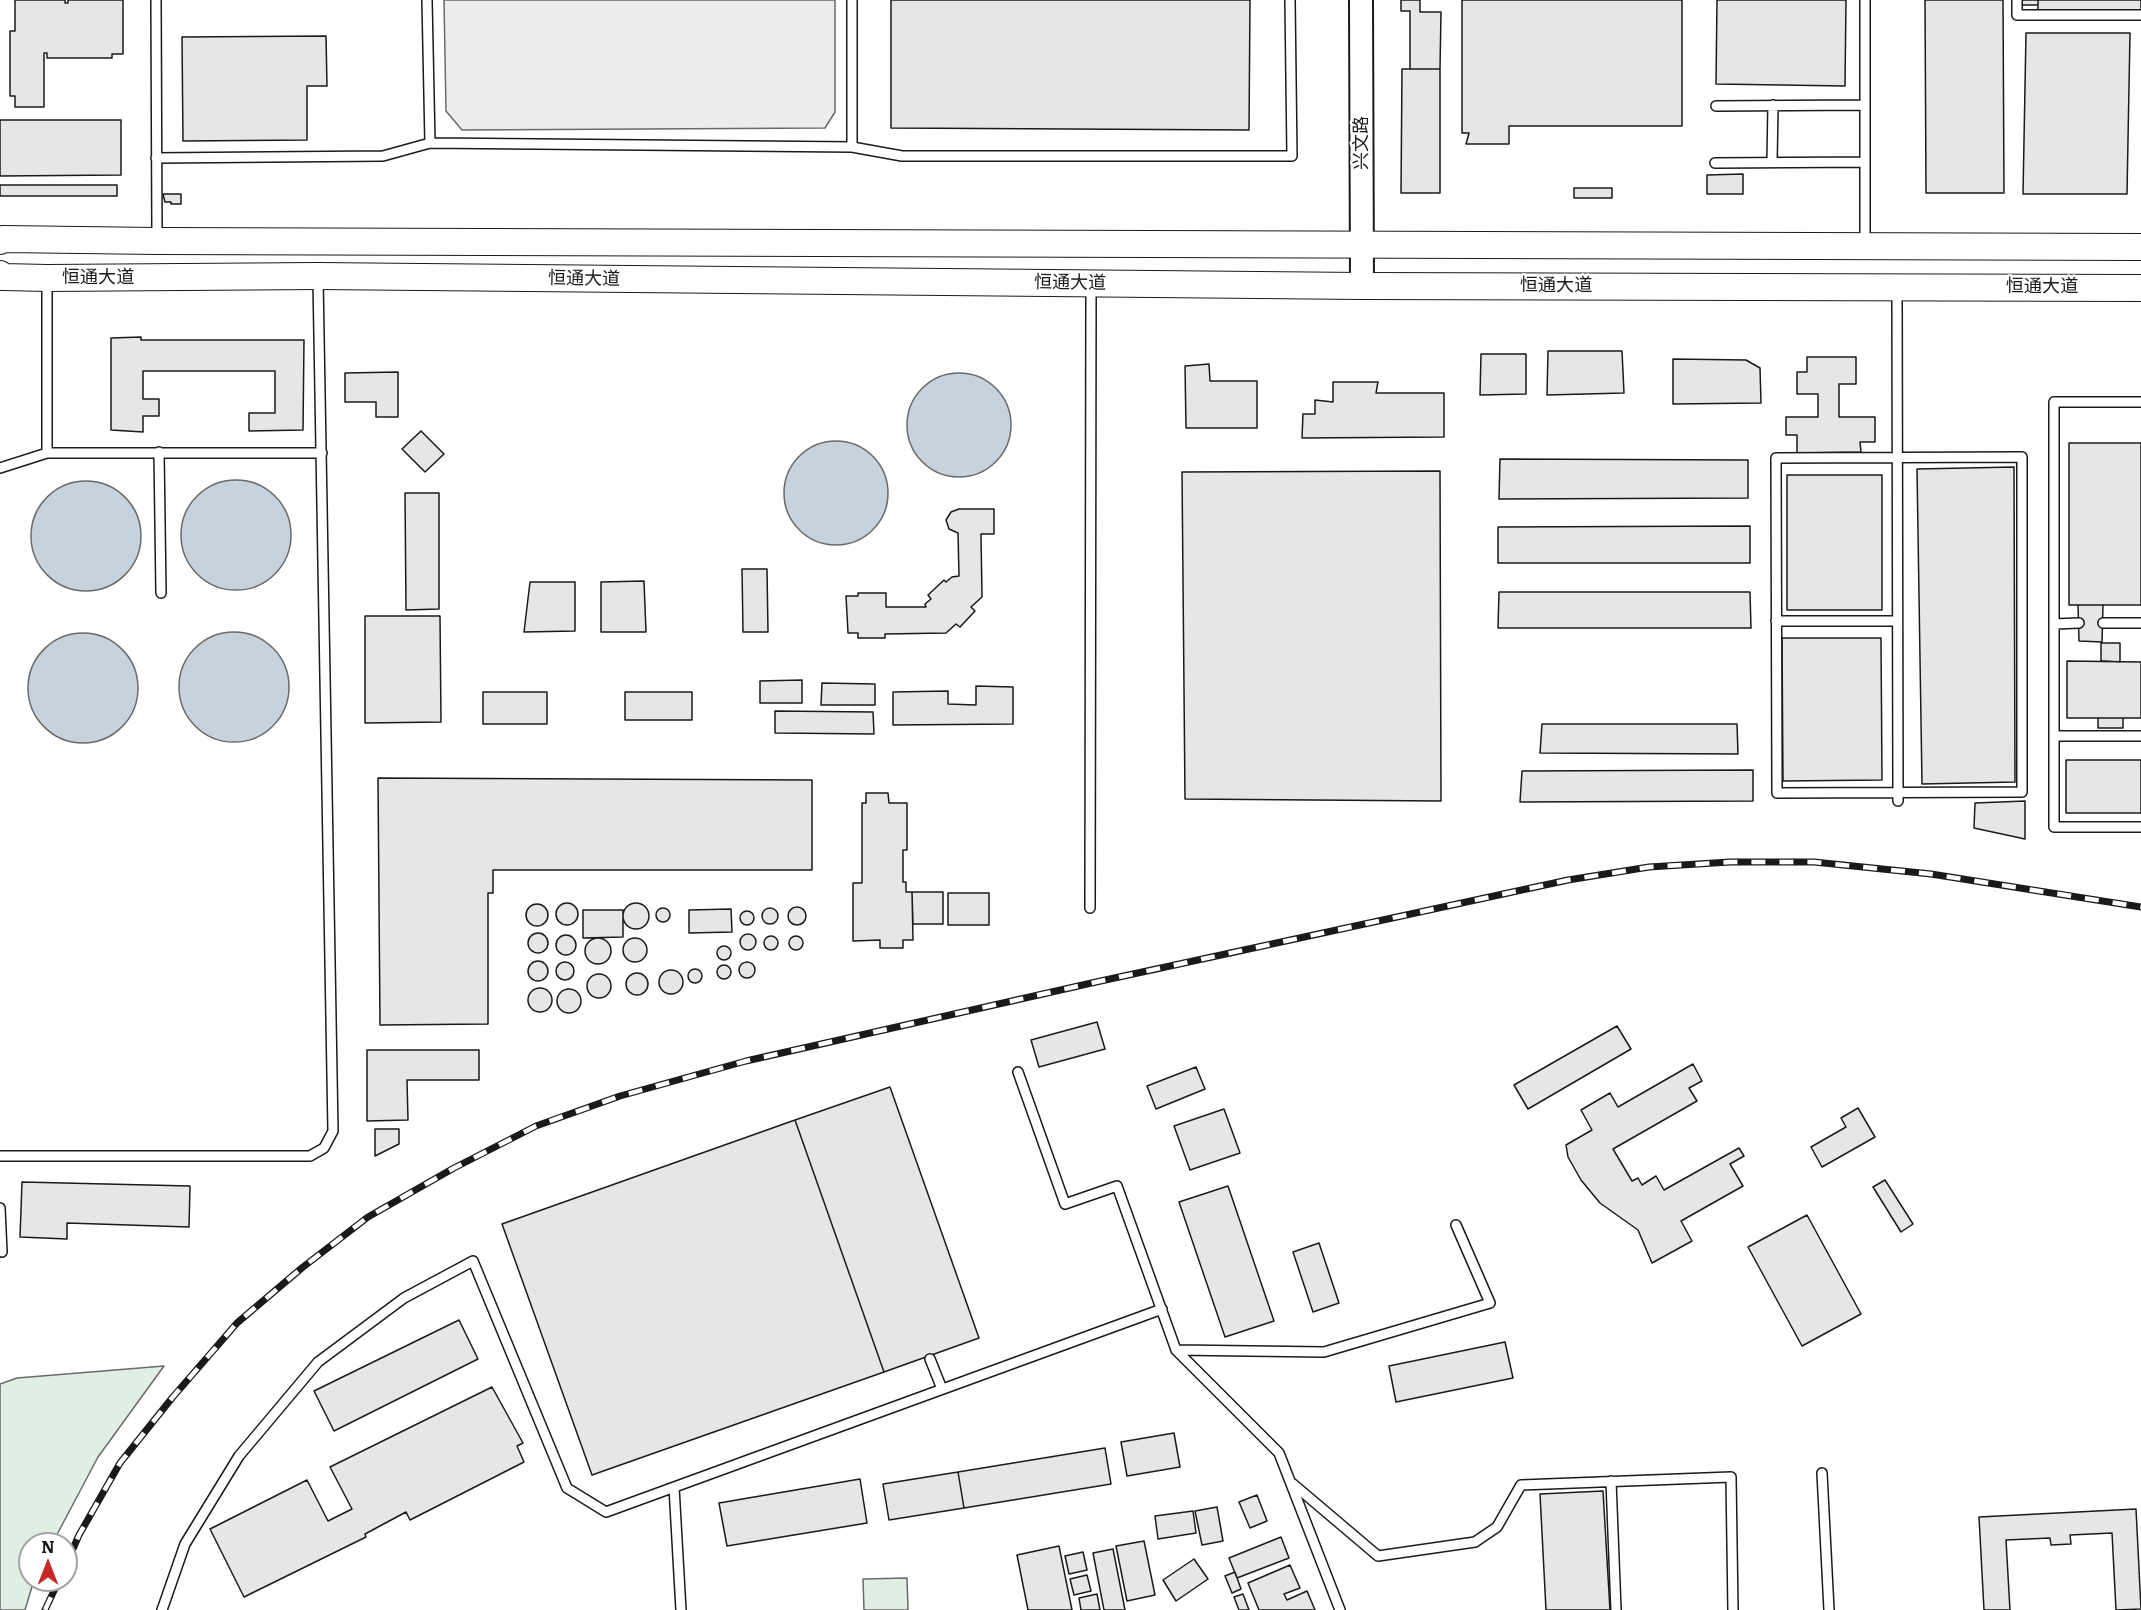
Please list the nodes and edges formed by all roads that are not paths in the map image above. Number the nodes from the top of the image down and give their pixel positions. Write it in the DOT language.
graph roads {
  1 [pos="156,0"];
  2 [pos="427,0"];
  3 [pos="852,0"];
  4 [pos="1290,0"];
  5 [pos="1361,0"];
  6 [pos="1865,0"];
  7 [pos="2017,0"];
  8 [pos="2141,15"];
  9 [pos="1773,105"];
  10 [pos="1865,105"];
  11 [pos="1716,106"];
  12 [pos="430,143"];
  13 [pos="852,147"];
  14 [pos="156,158"];
  15 [pos="1772,162"];
  16 [pos="1865,162"];
  17 [pos="1715,163"];
  18 [pos="0,241"];
  19 [pos="158,242"];
  20 [pos="1363,243"];
  21 [pos="1865,246"];
  22 [pos="2141,247"];
  23 [pos="0,274"];
  24 [pos="318,276"];
  25 [pos="47,278"];
  26 [pos="1091,283"];
  27 [pos="1362,286"];
  28 [pos="1897,287"];
  29 [pos="2141,288"];
  30 [pos="2141,402"];
  31 [pos="159,452"];
  32 [pos="47,453"];
  33 [pos="322,453"];
  34 [pos="1897,458"];
  35 [pos="0,468"];
  36 [pos="161,593"];
  37 [pos="1776,621"];
  38 [pos="1897,621"];
  39 [pos="2079,623"];
  40 [pos="2103,623"];
  41 [pos="2141,623"];
  42 [pos="2054,624"];
  43 [pos="2054,736"];
  44 [pos="2141,736"];
  45 [pos="1898,797"];
  46 [pos="2141,827"];
  47 [pos="1090,908"];
  48 [pos="1018,1072"];
  49 [pos="0,1156"];
  50 [pos="0,1208"];
  51 [pos="1456,1226"];
  52 [pos="2,1252"];
  53 [pos="1162,1309"];
  54 [pos="1176,1350"];
  55 [pos="930,1359"];
  56 [pos="942,1389"];
  57 [pos="1822,1473"];
  58 [pos="1611,1482"];
  59 [pos="1291,1483"];
  60 [pos="674,1487"];
  61 [pos="162,1610"];
  62 [pos="681,1610"];
  63 [pos="1340,1610"];
  64 [pos="1616,1610"];
  65 [pos="1733,1610"];
  66 [pos="1829,1610"];
  1 -- 14 [label="lane"];
  2 -- 12 [label="lane"];
  3 -- 13 [label="lane"];
  4 -- 13 [label="lane"];
  5 -- 20 [label="street, 兴文路"];
  6 -- 10 [label="lane"];
  7 -- 8 [label="lane"];
  9 -- 10 [label="lane"];
  9 -- 11 [label="lane"];
  9 -- 15 [label="lane"];
  10 -- 16 [label="lane"];
  12 -- 13 [label="lane"];
  12 -- 14 [label="lane"];
  14 -- 19 [label="lane"];
  15 -- 16 [label="lane"];
  15 -- 17 [label="lane"];
  16 -- 21 [label="lane"];
  18 -- 19 [label="main road, 恒通大道"];
  19 -- 20 [label="main road, 恒通大道"];
  20 -- 21 [label="main road, 恒通大道"];
  20 -- 27 [label="street, 兴文路"];
  21 -- 22 [label="main road, 恒通大道"];
  23 -- 25 [label="main road, 恒通大道"];
  24 -- 25 [label="main road, 恒通大道"];
  24 -- 26 [label="main road, 恒通大道"];
  24 -- 33 [label="lane"];
  25 -- 32 [label="lane"];
  26 -- 27 [label="main road, 恒通大道"];
  26 -- 47 [label="lane"];
  27 -- 28 [label="main road, 恒通大道"];
  28 -- 29 [label="main road, 恒通大道"];
  28 -- 34 [label="lane"];
  30 -- 42 [label="lane"];
  31 -- 32 [label="lane"];
  31 -- 33 [label="lane"];
  31 -- 36 [label="lane"];
  32 -- 35 [label="lane"];
  33 -- 49 [label="lane"];
  34 -- 37 [label="lane"];
  34 -- 38 [label="lane"];
  34 -- 45 [label="lane"];
  37 -- 38 [label="lane"];
  37 -- 45 [label="lane"];
  38 -- 45 [label="lane"];
  39 -- 42 [label="lane"];
  40 -- 41 [label="lane"];
  42 -- 43 [label="lane"];
  43 -- 44 [label="lane"];
  43 -- 46 [label="lane"];
  48 -- 53 [label="lane"];
  50 -- 52 [label="lane"];
  51 -- 54 [label="lane"];
  53 -- 54 [label="lane"];
  53 -- 56 [label="lane"];
  54 -- 59 [label="lane"];
  55 -- 56 [label="lane"];
  56 -- 60 [label="lane"];
  57 -- 66 [label="lane"];
  58 -- 59 [label="lane"];
  58 -- 64 [label="lane"];
  58 -- 65 [label="lane"];
  59 -- 63 [label="lane"];
  60 -- 61 [label="lane"];
  60 -- 62 [label="lane"];
}
